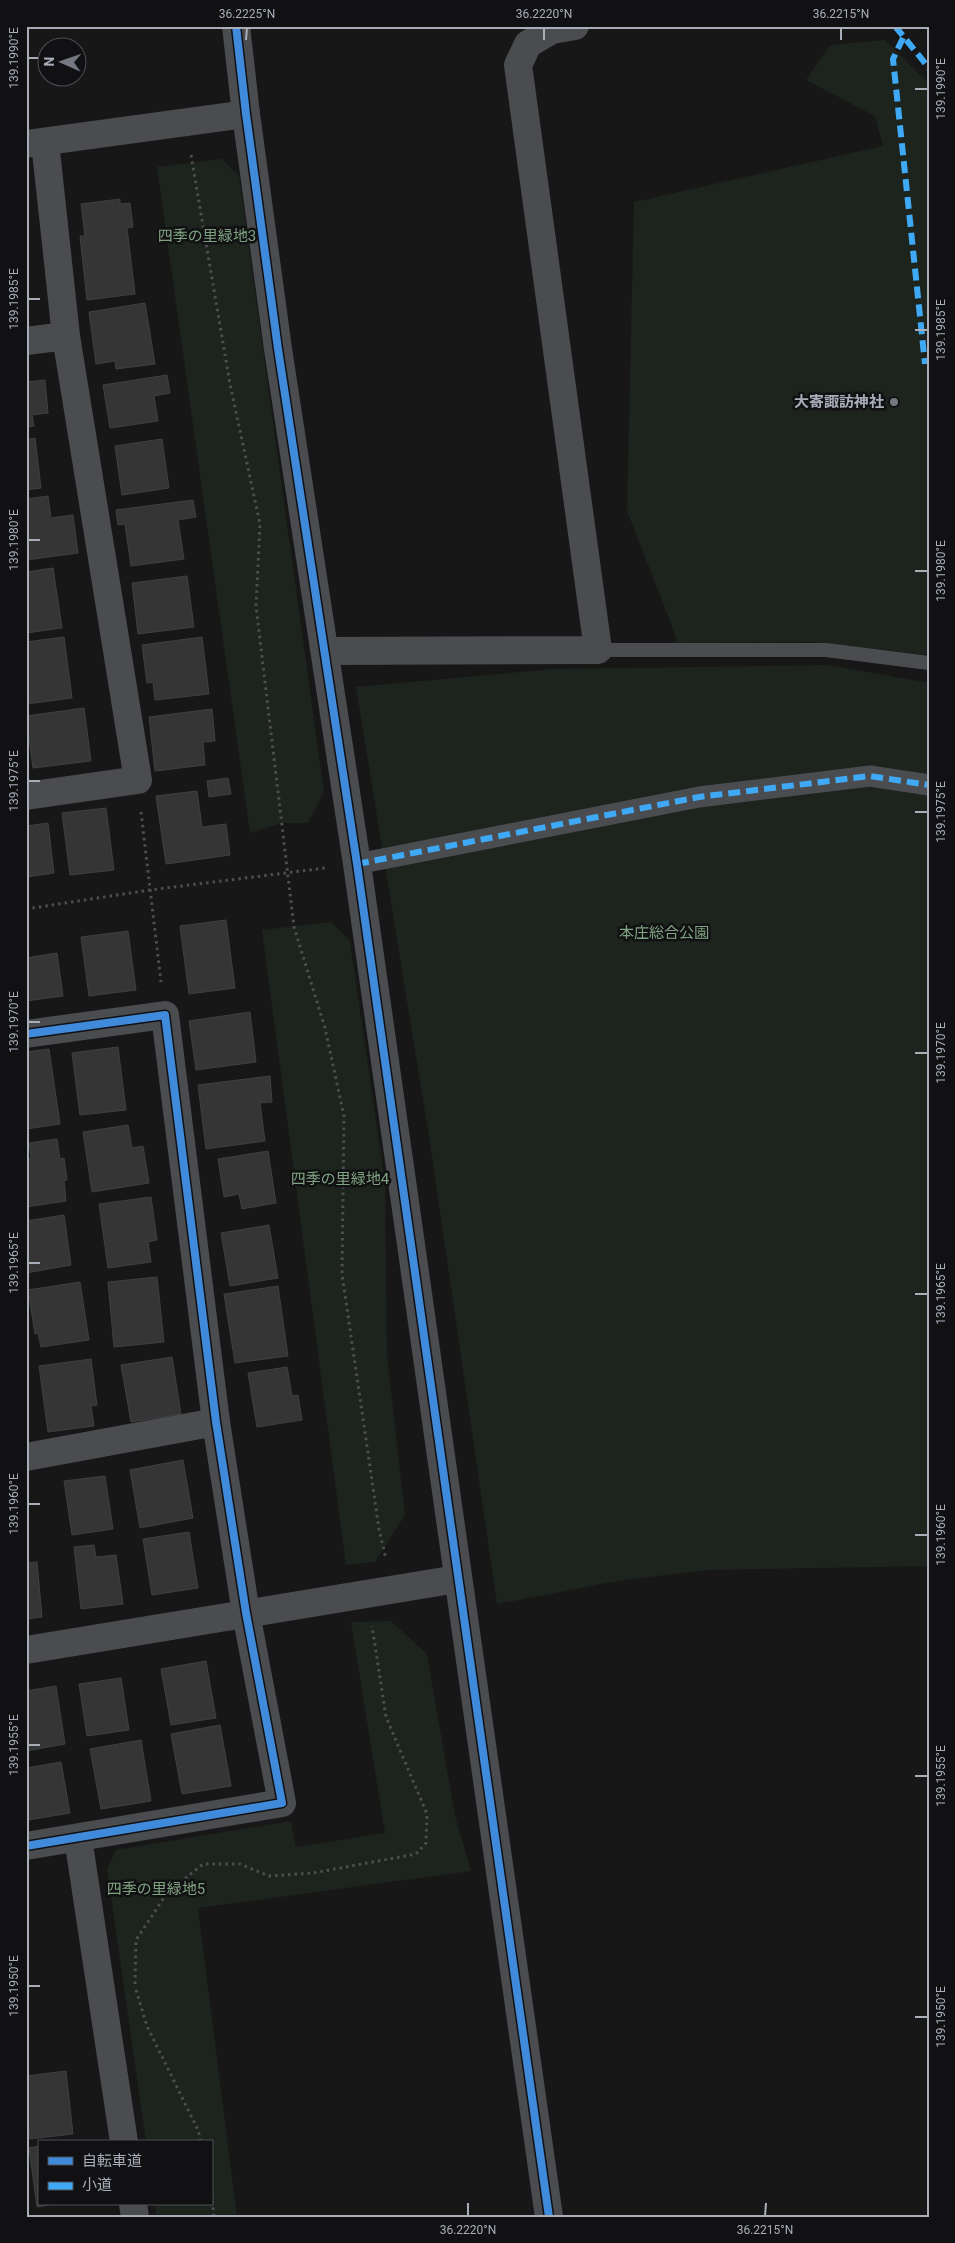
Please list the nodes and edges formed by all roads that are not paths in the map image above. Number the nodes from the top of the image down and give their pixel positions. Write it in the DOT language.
graph roads {
  1 [pos="236,26"];
  2 [pos="575,26"];
  3 [pos="246,114"];
  4 [pos="36,143"];
  5 [pos="66,336"];
  6 [pos="26,341"];
  7 [pos="598,650"];
  8 [pos="325,651"];
  9 [pos="929,663"];
  10 [pos="929,785"];
  11 [pos="26,796"];
  12 [pos="357,864"];
  13 [pos="26,1034"];
  14 [pos="216,1422"];
  15 [pos="26,1456"];
  16 [pos="457,1579"];
  17 [pos="246,1612"];
  18 [pos="26,1650"];
  19 [pos="78,1838"];
  20 [pos="26,1846"];
  21 [pos="124,2140"];
  22 [pos="549,2217"];
  1 -- 3 [label="street"];
  2 -- 7 [label="street"];
  3 -- 4 [label="street"];
  3 -- 8 [label="street"];
  4 -- 5 [label="street"];
  5 -- 6 [label="street"];
  5 -- 11 [label="street"];
  7 -- 8 [label="street"];
  7 -- 9 [label="lane"];
  8 -- 12 [label="street"];
  10 -- 12 [label="street"];
  12 -- 16 [label="street"];
  13 -- 14 [label="street"];
  14 -- 15 [label="street"];
  14 -- 17 [label="street"];
  16 -- 17 [label="street"];
  16 -- 22 [label="street"];
  17 -- 18 [label="street"];
  17 -- 19 [label="street"];
  19 -- 20 [label="street"];
  19 -- 21 [label="street"];
}
